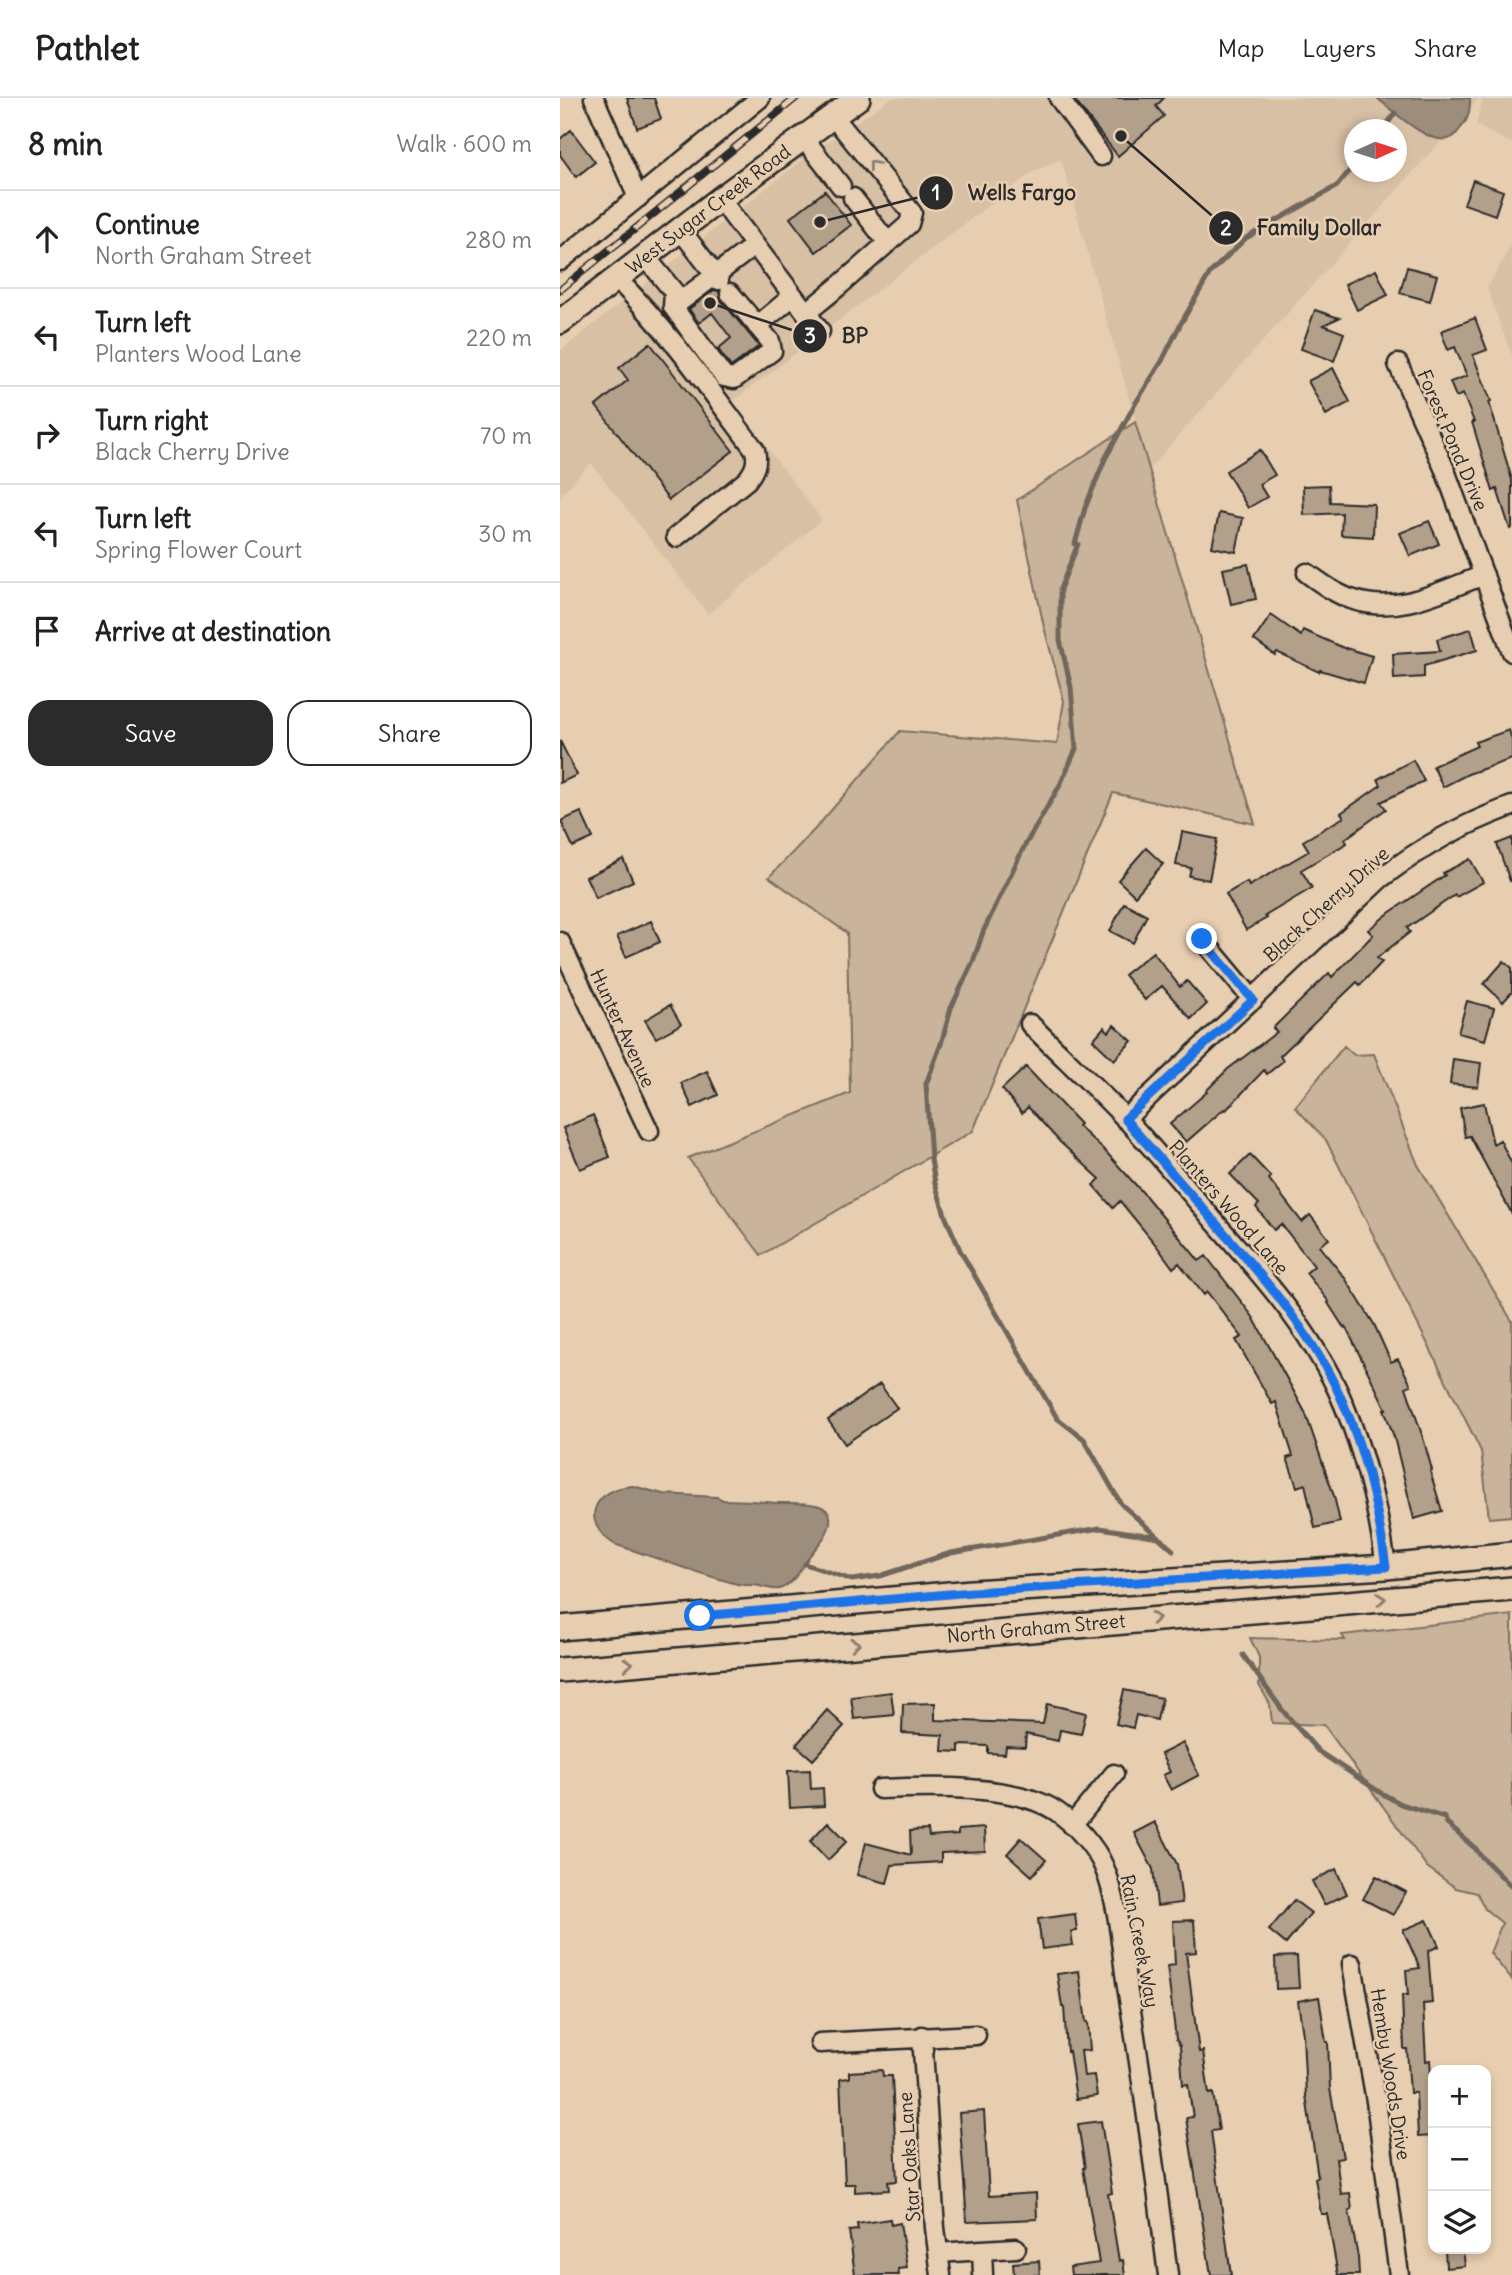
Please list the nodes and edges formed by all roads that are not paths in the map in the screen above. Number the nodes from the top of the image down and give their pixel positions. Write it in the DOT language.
graph roads {
  1 [pos="594,98"];
  2 [pos="760,98"];
  3 [pos="858,98"];
  4 [pos="1059,98"];
  5 [pos="833,116"];
  6 [pos="803,137"];
  7 [pos="1101,156"];
  8 [pos="638,198"];
  9 [pos="720,199"];
  10 [pos="680,229"];
  11 [pos="888,243"];
  12 [pos="755,245"];
  13 [pos="645,256"];
  14 [pos="560,261"];
  15 [pos="616,278"];
  16 [pos="721,283"];
  17 [pos="793,296"];
  18 [pos="673,307"];
  19 [pos="806,313"];
  20 [pos="560,322"];
  21 [pos="757,326"];
  22 [pos="820,331"];
  23 [pos="1398,363"];
  24 [pos="676,537"];
  25 [pos="1307,573"];
  26 [pos="1484,575"];
  27 [pos="1512,652"];
  28 [pos="1512,806"];
  29 [pos="1202,939"];
  30 [pos="560,942"];
  31 [pos="1253,1000"];
  32 [pos="1030,1024"];
  33 [pos="1125,1119"];
  34 [pos="649,1131"];
  35 [pos="1512,1554"];
  36 [pos="1386,1567"];
  37 [pos="1512,1589"];
  38 [pos="560,1628"];
  39 [pos="560,1670"];
  40 [pos="1114,1773"];
  41 [pos="880,1789"];
  42 [pos="1072,1825"];
  43 [pos="1352,1964"];
  44 [pos="976,2035"];
  45 [pos="922,2036"];
  46 [pos="820,2043"];
  47 [pos="1016,2248"];
  48 [pos="982,2250"];
  49 [pos="939,2253"];
  50 [pos="941,2275"];
  51 [pos="983,2275"];
  52 [pos="1168,2275"];
  53 [pos="1399,2275"];
  1 -- 8 [label="street"];
  2 -- 8 [label="street"];
  3 -- 5 [label="main road, West Sugar Creek Road"];
  4 -- 7 [label="street"];
  5 -- 6 [label="main road, West Sugar Creek Road"];
  11 -- 5 [label="street, one-way"];
  6 -- 9 [label="main road, West Sugar Creek Road"];
  6 -- 11 [label="street"];
  8 -- 14 [label="street"];
  9 -- 10 [label="main road, West Sugar Creek Road"];
  9 -- 12 [label="street"];
  10 -- 13 [label="main road, West Sugar Creek Road"];
  10 -- 16 [label="street"];
  11 -- 19 [label="street"];
  12 -- 16 [label="street"];
  12 -- 17 [label="street"];
  13 -- 15 [label="main road, West Sugar Creek Road"];
  13 -- 18 [label="street"];
  15 -- 20 [label="main road, West Sugar Creek Road"];
  15 -- 24 [label="street"];
  16 -- 18 [label="street"];
  16 -- 21 [label="street"];
  17 -- 19 [label="street"];
  17 -- 21 [label="street"];
  18 -- 21 [label="street"];
  19 -- 22 [label="street"];
  23 -- 26 [label="street, Forest Pond Drive"];
  25 -- 26 [label="street"];
  26 -- 27 [label="street, Forest Pond Drive"];
  28 -- 31 [label="street, Black Cherry Drive"];
  29 -- 31 [label="street"];
  30 -- 34 [label="street, Hunter Avenue"];
  31 -- 33 [label="street, Black Cherry Drive"];
  32 -- 33 [label="street, Planters Wood Lane"];
  33 -- 36 [label="street, Planters Wood Lane"];
  35 -- 36 [label="main road, North Graham Street"];
  36 -- 38 [label="main road, North Graham Street"];
  39 -- 37 [label="main road, North Graham Street, one-way"];
  40 -- 42 [label="street"];
  41 -- 42 [label="street, Rain Creek Way"];
  42 -- 52 [label="street, Rain Creek Way"];
  43 -- 53 [label="street, Hemby Woods Drive"];
  44 -- 45 [label="street"];
  45 -- 46 [label="street"];
  45 -- 49 [label="street, Star Oaks Lane"];
  47 -- 48 [label="street"];
  48 -- 49 [label="street"];
  48 -- 51 [label="street"];
  49 -- 50 [label="street, Star Oaks Lane"];
}
